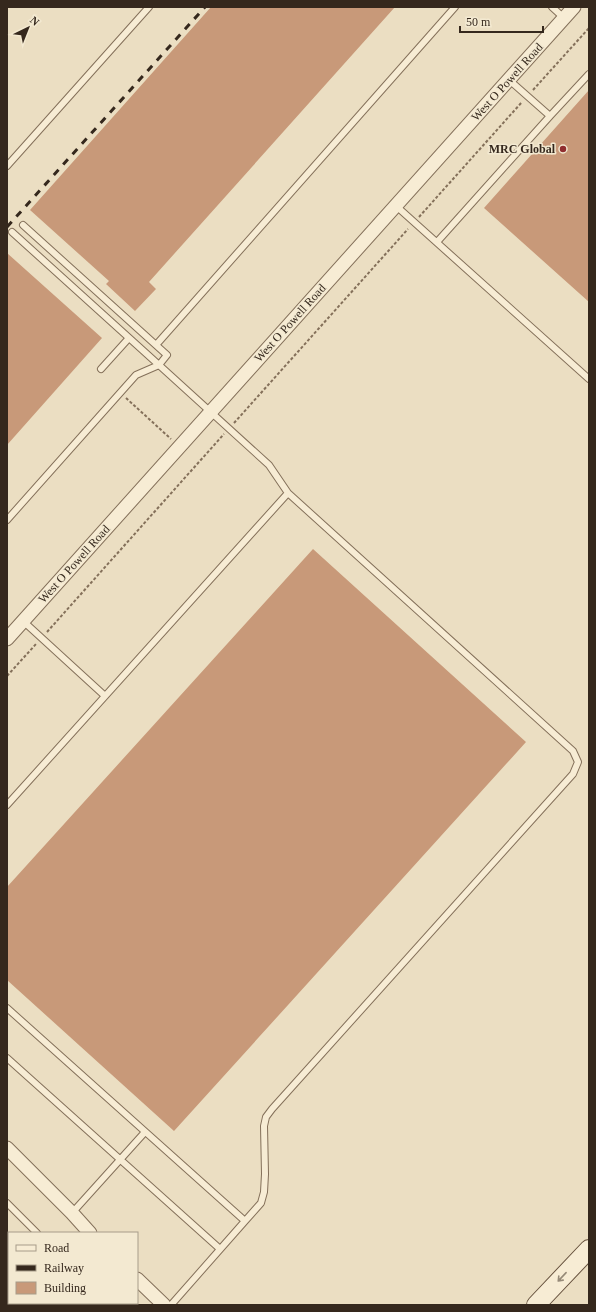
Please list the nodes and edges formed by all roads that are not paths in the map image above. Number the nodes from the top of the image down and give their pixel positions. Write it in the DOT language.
graph roads {
  1 [pos="149,7"];
  2 [pos="455,7"];
  3 [pos="552,7"];
  4 [pos="574,7"];
  5 [pos="564,18"];
  6 [pos="589,74"];
  7 [pos="508,79"];
  8 [pos="550,116"];
  9 [pos="7,166"];
  10 [pos="395,205"];
  11 [pos="23,225"];
  12 [pos="12,232"];
  13 [pos="437,242"];
  14 [pos="129,338"];
  15 [pos="156,345"];
  16 [pos="159,365"];
  17 [pos="101,370"];
  18 [pos="589,379"];
  19 [pos="210,412"];
  20 [pos="288,493"];
  21 [pos="7,520"];
  22 [pos="23,621"];
  23 [pos="7,639"];
  24 [pos="105,696"];
  25 [pos="7,805"];
  26 [pos="7,1008"];
  27 [pos="7,1058"];
  28 [pos="145,1132"];
  29 [pos="7,1148"];
  30 [pos="120,1159"];
  31 [pos="7,1203"];
  32 [pos="72,1213"];
  33 [pos="245,1221"];
  34 [pos="35,1232"];
  35 [pos="89,1232"];
  36 [pos="220,1249"];
  37 [pos="589,1249"];
  38 [pos="138,1280"];
  39 [pos="164,1305"];
  40 [pos="171,1305"];
  41 [pos="536,1305"];
  1 -- 9 [label="lane"];
  2 -- 15 [label="lane"];
  3 -- 5 [label="lane"];
  4 -- 5 [label="street, West O Powell Road"];
  5 -- 7 [label="street, West O Powell Road"];
  6 -- 8 [label="lane"];
  7 -- 8 [label="lane"];
  7 -- 10 [label="street, West O Powell Road"];
  8 -- 13 [label="lane"];
  10 -- 13 [label="lane"];
  10 -- 19 [label="street, West O Powell Road"];
  11 -- 15 [label="lane"];
  12 -- 14 [label="lane"];
  13 -- 18 [label="lane"];
  14 -- 16 [label="lane"];
  14 -- 17 [label="lane"];
  15 -- 16 [label="lane"];
  16 -- 19 [label="lane"];
  16 -- 21 [label="lane"];
  19 -- 20 [label="lane"];
  19 -- 22 [label="street, West O Powell Road"];
  20 -- 24 [label="lane"];
  20 -- 33 [label="lane"];
  22 -- 23 [label="street, West O Powell Road"];
  22 -- 24 [label="lane"];
  24 -- 25 [label="lane"];
  26 -- 28 [label="lane"];
  27 -- 30 [label="lane"];
  28 -- 30 [label="lane"];
  28 -- 33 [label="lane"];
  29 -- 32 [label="street"];
  30 -- 32 [label="lane"];
  30 -- 36 [label="lane"];
  31 -- 34 [label="lane"];
  32 -- 35 [label="street"];
  33 -- 36 [label="lane"];
  36 -- 40 [label="lane"];
  37 -- 41 [label="main road, one-way"];
  38 -- 39 [label="street"];
}
